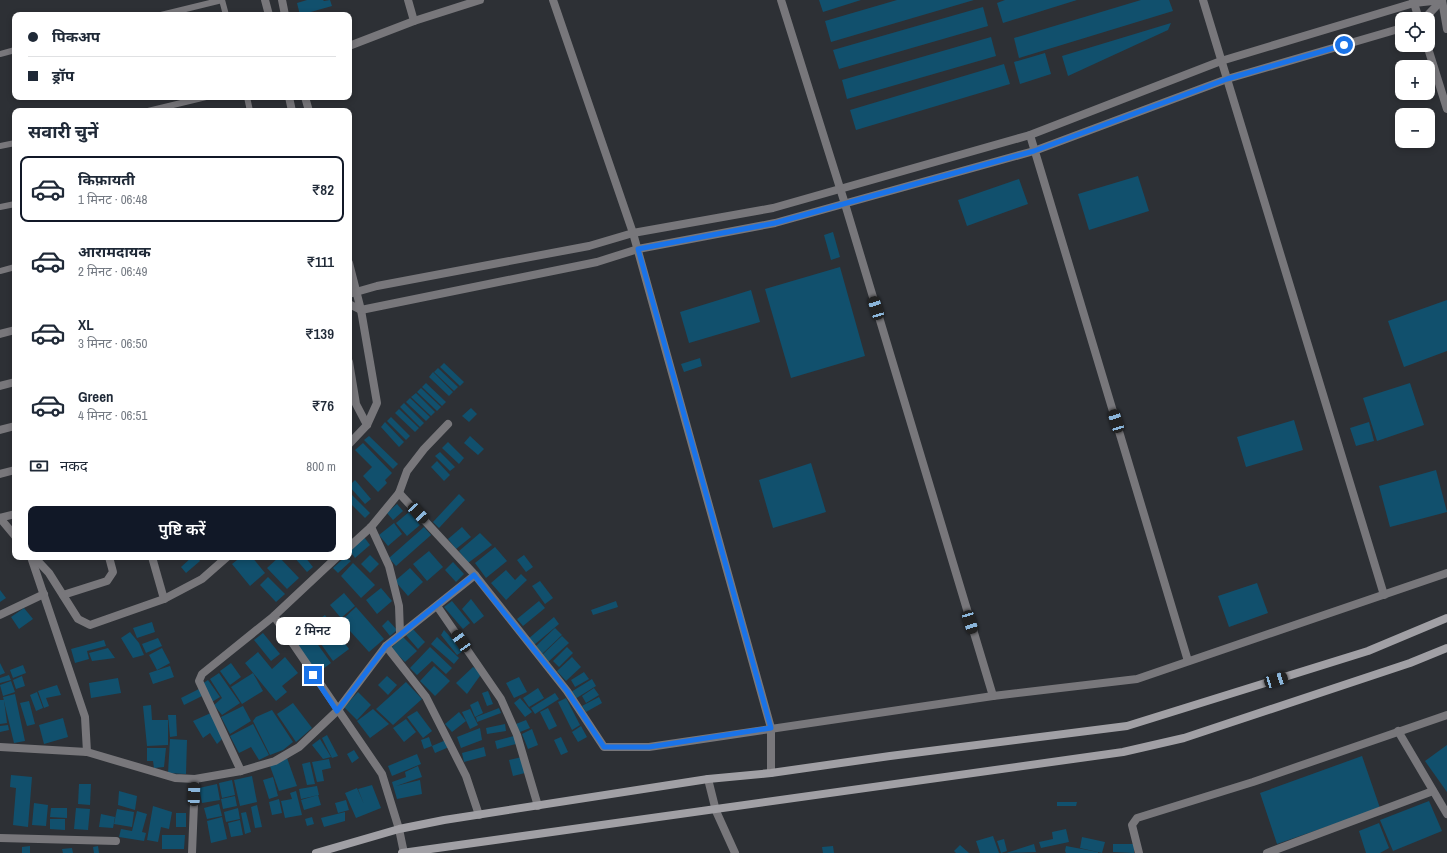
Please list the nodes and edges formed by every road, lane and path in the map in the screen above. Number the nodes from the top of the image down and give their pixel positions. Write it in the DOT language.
graph roads {
  1 [pos="222,0"];
  2 [pos="265,0"];
  3 [pos="282,0"];
  4 [pos="408,0"];
  5 [pos="480,0"];
  6 [pos="553,0"];
  7 [pos="781,0"];
  8 [pos="1203,0"];
  9 [pos="1442,0"];
  10 [pos="1413,1"];
  11 [pos="173,12"];
  12 [pos="225,12"];
  13 [pos="268,12"];
  14 [pos="284,12"];
  15 [pos="1417,12"];
  16 [pos="1431,12"];
  17 [pos="414,21"];
  18 [pos="1447,29"];
  19 [pos="1395,30"];
  20 [pos="352,45"];
  21 [pos="12,51"];
  22 [pos="1429,52"];
  23 [pos="0,54"];
  24 [pos="1221,61"];
  25 [pos="1227,79"];
  26 [pos="194,100"];
  27 [pos="160,108"];
  28 [pos="1447,109"];
  29 [pos="1030,135"];
  30 [pos="12,144"];
  31 [pos="0,146"];
  32 [pos="1034,151"];
  33 [pos="840,190"];
  34 [pos="845,204"];
  35 [pos="12,205"];
  36 [pos="0,207"];
  37 [pos="633,233"];
  38 [pos="638,249"];
  39 [pos="12,268"];
  40 [pos="0,271"];
  41 [pos="353,293"];
  42 [pos="352,306"];
  43 [pos="361,310"];
  44 [pos="12,331"];
  45 [pos="0,334"];
  46 [pos="352,380"];
  47 [pos="12,383"];
  48 [pos="0,386"];
  49 [pos="448,424"];
  50 [pos="367,425"];
  51 [pos="12,427"];
  52 [pos="0,430"];
  53 [pos="352,441"];
  54 [pos="12,471"];
  55 [pos="0,474"];
  56 [pos="399,493"];
  57 [pos="12,515"];
  58 [pos="0,518"];
  59 [pos="371,527"];
  60 [pos="12,532"];
  61 [pos="352,544"];
  62 [pos="33,560"];
  63 [pos="35,560"];
  64 [pos="110,560"];
  65 [pos="153,560"];
  66 [pos="223,560"];
  67 [pos="334,560"];
  68 [pos="1447,573"];
  69 [pos="474,575"];
  70 [pos="44,594"];
  71 [pos="1384,595"];
  72 [pos="63,596"];
  73 [pos="164,599"];
  74 [pos="437,606"];
  75 [pos="0,615"];
  76 [pos="274,616"];
  77 [pos="1447,618"];
  78 [pos="400,633"];
  79 [pos="386,646"];
  80 [pos="1447,648"];
  81 [pos="1188,661"];
  82 [pos="993,696"];
  83 [pos="337,711"];
  84 [pos="1447,715"];
  85 [pos="771,728"];
  86 [pos="1398,731"];
  87 [pos="0,747"];
  88 [pos="87,752"];
  89 [pos="242,771"];
  90 [pos="771,773"];
  91 [pos="195,779"];
  92 [pos="708,779"];
  93 [pos="1433,791"];
  94 [pos="538,806"];
  95 [pos="716,811"];
  96 [pos="1447,814"];
  97 [pos="479,815"];
  98 [pos="399,829"];
  99 [pos="0,838"];
  100 [pos="116,841"];
  101 [pos="192,853"];
  102 [pos="316,853"];
  103 [pos="403,853"];
  104 [pos="735,853"];
  105 [pos="1139,853"];
  106 [pos="1266,853"];
  1 -- 11 [label="lane"];
  1 -- 12 [label="lane"];
  2 -- 13 [label="street"];
  3 -- 14 [label="street"];
  4 -- 17 [label="street"];
  5 -- 17 [label="street"];
  6 -- 37 [label="street"];
  7 -- 33 [label="street"];
  8 -- 24 [label="street"];
  9 -- 10 [label="street"];
  9 -- 16 [label="street"];
  9 -- 18 [label="street"];
  10 -- 15 [label="street"];
  10 -- 24 [label="street"];
  17 -- 20 [label="street"];
  19 -- 25 [label="street"];
  21 -- 23 [label="lane"];
  22 -- 28 [label="street"];
  24 -- 25 [label="street"];
  24 -- 29 [label="street"];
  25 -- 32 [label="street"];
  25 -- 71 [label="street"];
  26 -- 27 [label="lane"];
  29 -- 32 [label="street"];
  29 -- 33 [label="street"];
  30 -- 31 [label="lane"];
  32 -- 34 [label="street"];
  32 -- 81 [label="street"];
  33 -- 34 [label="street"];
  33 -- 37 [label="street"];
  34 -- 38 [label="street"];
  34 -- 82 [label="street"];
  35 -- 36 [label="lane"];
  37 -- 38 [label="street"];
  37 -- 41 [label="street"];
  38 -- 43 [label="street"];
  38 -- 85 [label="street"];
  39 -- 40 [label="lane"];
  41 -- 43 [label="street"];
  42 -- 43 [label="street"];
  43 -- 50 [label="street"];
  44 -- 45 [label="street"];
  46 -- 50 [label="street"];
  47 -- 48 [label="street"];
  49 -- 56 [label="street"];
  50 -- 53 [label="street"];
  51 -- 52 [label="street"];
  54 -- 55 [label="street"];
  56 -- 59 [label="street"];
  56 -- 69 [label="street"];
  57 -- 58 [label="street"];
  58 -- 60 [label="street"];
  59 -- 61 [label="street"];
  59 -- 78 [label="street"];
  62 -- 70 [label="street"];
  63 -- 72 [label="street"];
  64 -- 72 [label="street"];
  65 -- 73 [label="street"];
  66 -- 73 [label="street"];
  67 -- 76 [label="street"];
  68 -- 71 [label="street"];
  69 -- 74 [label="street"];
  69 -- 85 [label="street"];
  70 -- 75 [label="street"];
  70 -- 88 [label="street"];
  71 -- 81 [label="street"];
  72 -- 73 [label="street"];
  74 -- 78 [label="street"];
  74 -- 94 [label="street"];
  76 -- 83 [label="street"];
  76 -- 89 [label="street"];
  77 -- 90 [label="main road"];
  78 -- 79 [label="street"];
  79 -- 83 [label="street"];
  79 -- 97 [label="street"];
  80 -- 95 [label="main road"];
  81 -- 82 [label="street"];
  82 -- 85 [label="street"];
  83 -- 89 [label="street"];
  83 -- 98 [label="street"];
  84 -- 86 [label="street"];
  85 -- 90 [label="street"];
  86 -- 93 [label="street"];
  86 -- 105 [label="street"];
  87 -- 88 [label="street"];
  88 -- 91 [label="street"];
  89 -- 91 [label="street"];
  90 -- 92 [label="main road"];
  91 -- 101 [label="street"];
  92 -- 94 [label="main road"];
  92 -- 95 [label="street"];
  93 -- 96 [label="street"];
  93 -- 106 [label="street"];
  94 -- 97 [label="main road"];
  95 -- 103 [label="main road"];
  95 -- 104 [label="street"];
  97 -- 98 [label="main road"];
  98 -- 102 [label="main road"];
  98 -- 103 [label="street"];
  99 -- 100 [label="street"];
}
